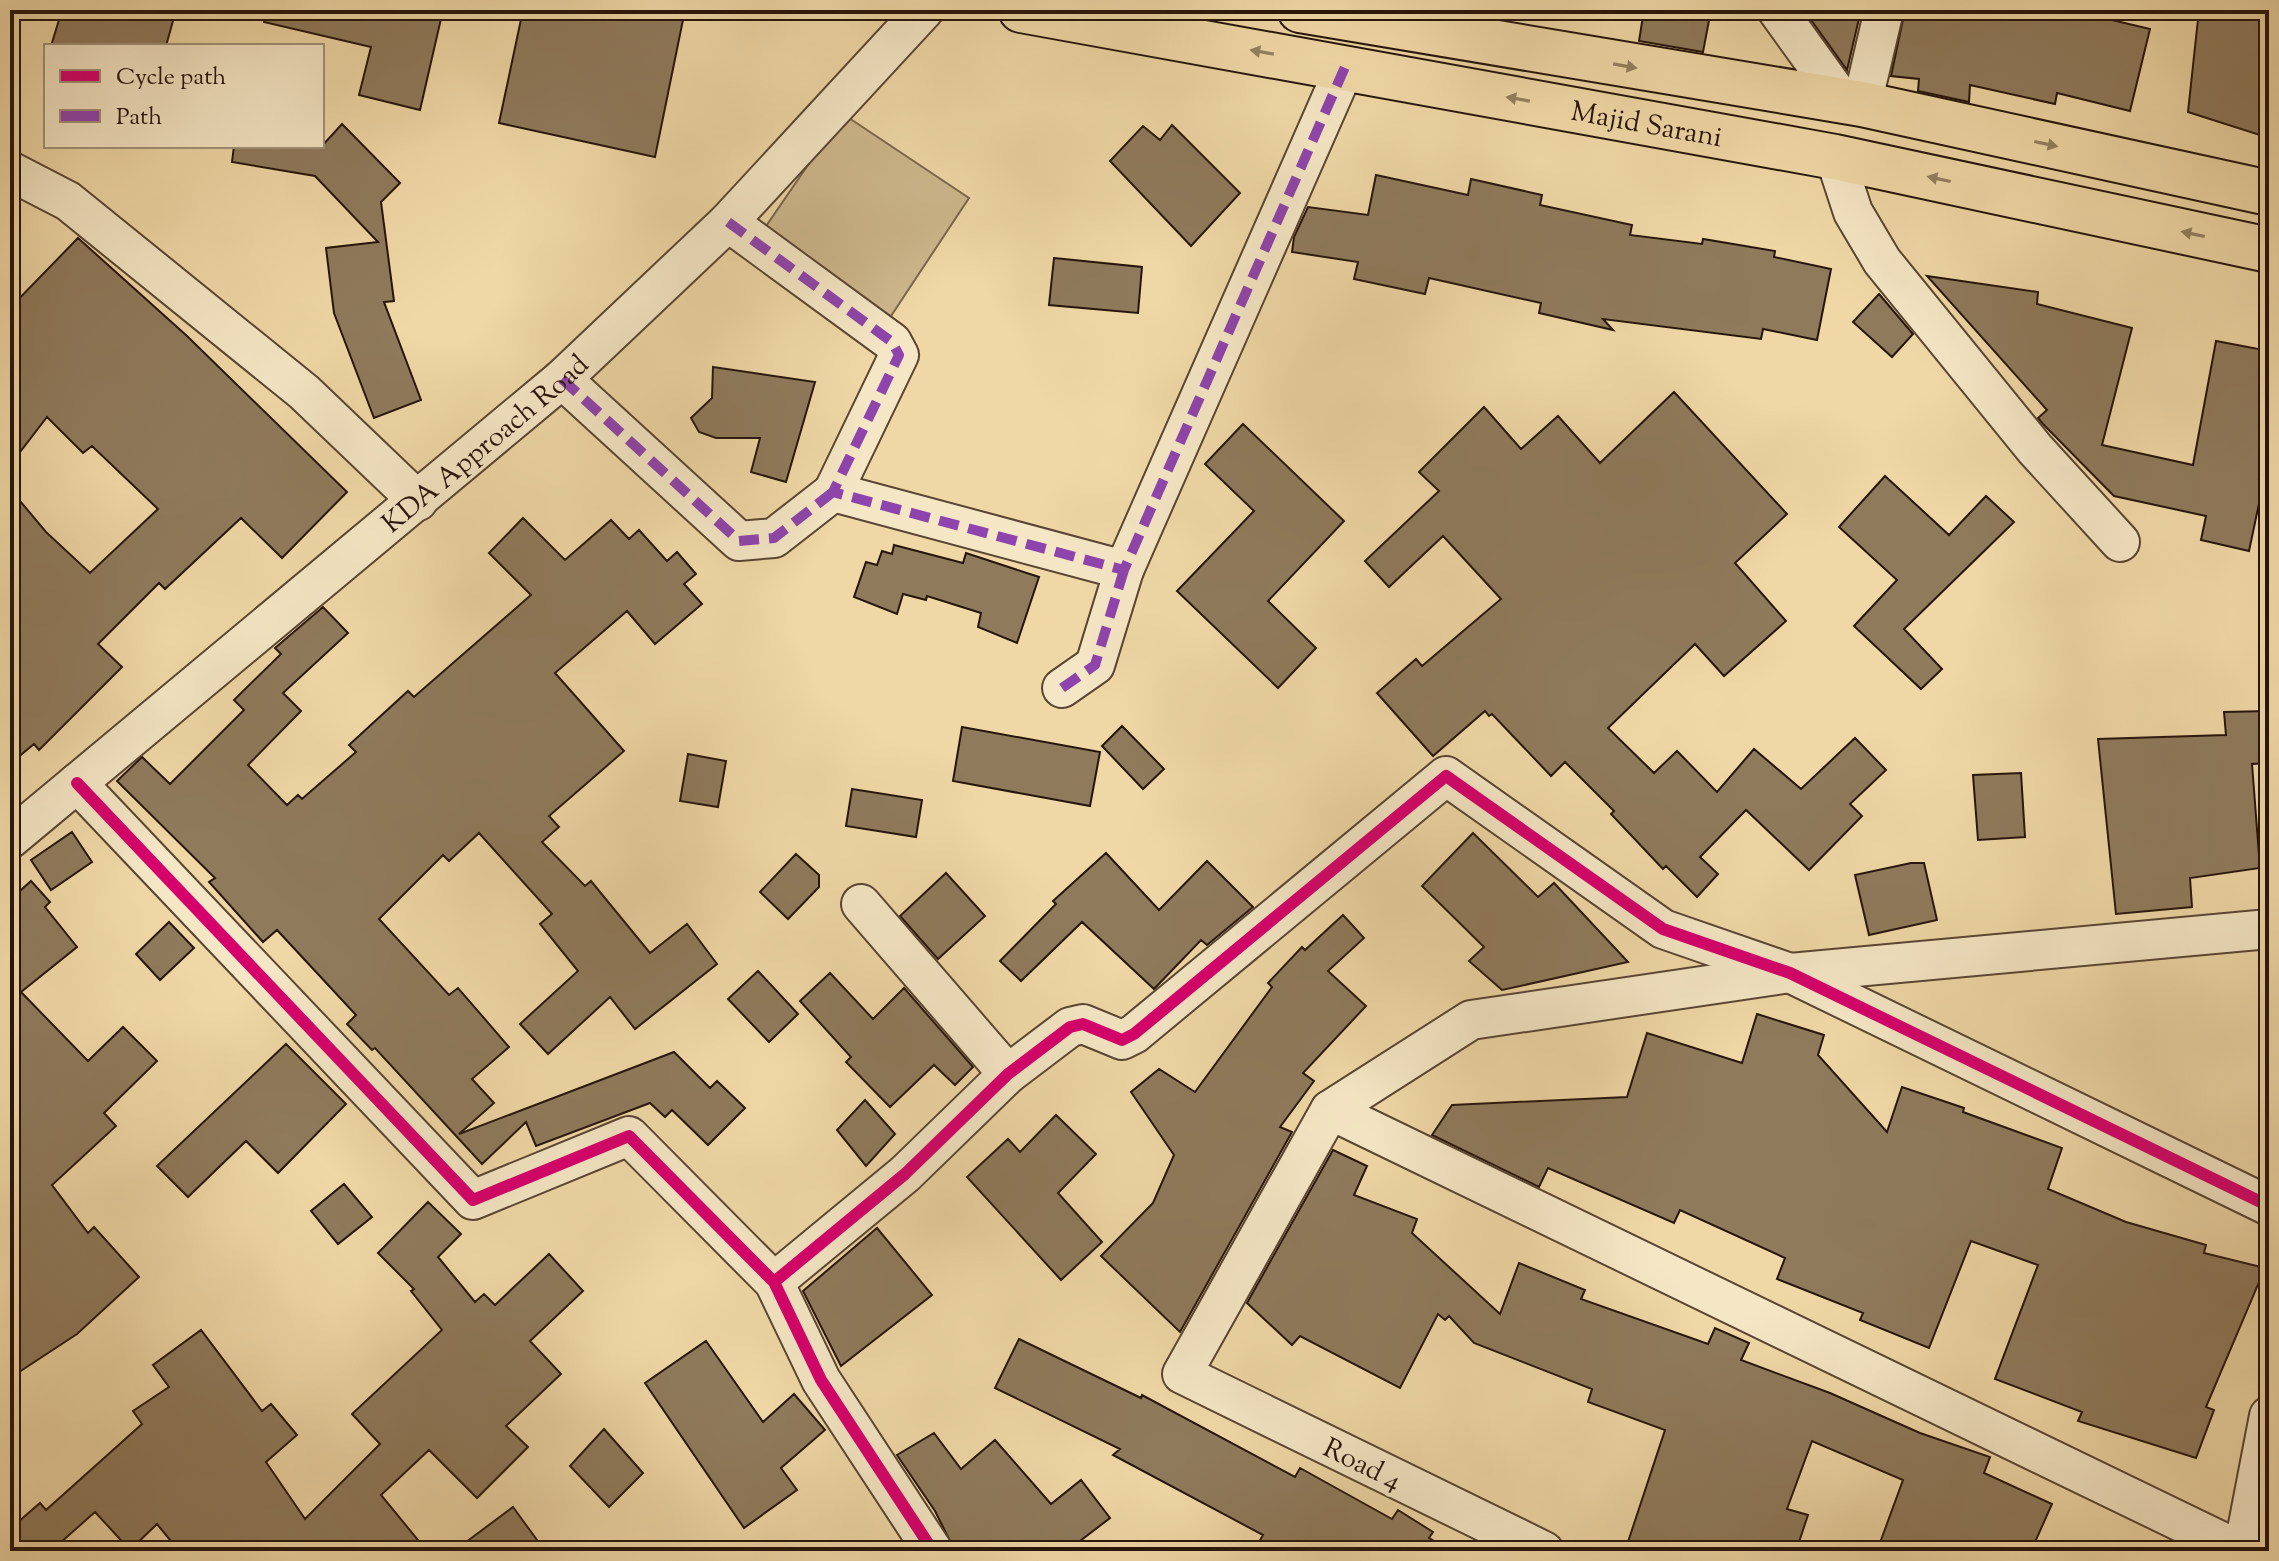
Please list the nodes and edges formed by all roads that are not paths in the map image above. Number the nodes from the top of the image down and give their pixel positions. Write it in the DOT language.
graph roads {
  1 [pos="924,10"];
  2 [pos="1021,10"];
  3 [pos="1300,10"];
  4 [pos="1777,10"];
  5 [pos="1884,10"];
  6 [pos="1345,67"];
  7 [pos="1853,104"];
  8 [pos="1835,157"];
  9 [pos="10,171"];
  10 [pos="2269,193"];
  11 [pos="728,222"];
  12 [pos="2269,250"];
  13 [pos="562,379"];
  14 [pos="833,492"];
  15 [pos="418,501"];
  16 [pos="2120,542"];
  17 [pos="1124,570"];
  18 [pos="1062,688"];
  19 [pos="77,783"];
  20 [pos="10,839"];
  21 [pos="861,904"];
  22 [pos="2269,929"];
  23 [pos="1790,973"];
  24 [pos="1008,1074"];
  25 [pos="1330,1110"];
  26 [pos="2269,1206"];
  27 [pos="774,1282"];
  28 [pos="2269,1416"];
  29 [pos="933,1551"];
  30 [pos="1544,1551"];
  31 [pos="2242,1551"];
  1 -- 11 [label="street, KDA Approach Road"];
  6 -- 2 [label="main road, Majid Sarani, one-way"];
  3 -- 7 [label="main road, Majid Sarani, one-way"];
  4 -- 7 [label="street"];
  5 -- 7 [label="street"];
  8 -- 6 [label="main road, Majid Sarani, one-way"];
  6 -- 17 [label="street"];
  7 -- 10 [label="main road, Majid Sarani, one-way"];
  12 -- 8 [label="main road, Majid Sarani, one-way"];
  8 -- 16 [label="street"];
  9 -- 15 [label="street"];
  11 -- 13 [label="street, KDA Approach Road"];
  11 -- 14 [label="street"];
  13 -- 14 [label="street"];
  13 -- 15 [label="street, KDA Approach Road"];
  14 -- 17 [label="street"];
  15 -- 19 [label="street, KDA Approach Road"];
  17 -- 18 [label="street"];
  19 -- 20 [label="street, KDA Approach Road"];
  19 -- 27 [label="street"];
  21 -- 24 [label="street"];
  22 -- 23 [label="street"];
  23 -- 24 [label="street"];
  23 -- 25 [label="street"];
  23 -- 26 [label="street"];
  24 -- 27 [label="street"];
  25 -- 30 [label="street, Road 4"];
  25 -- 31 [label="street"];
  27 -- 29 [label="street"];
  28 -- 31 [label="street"];
}
